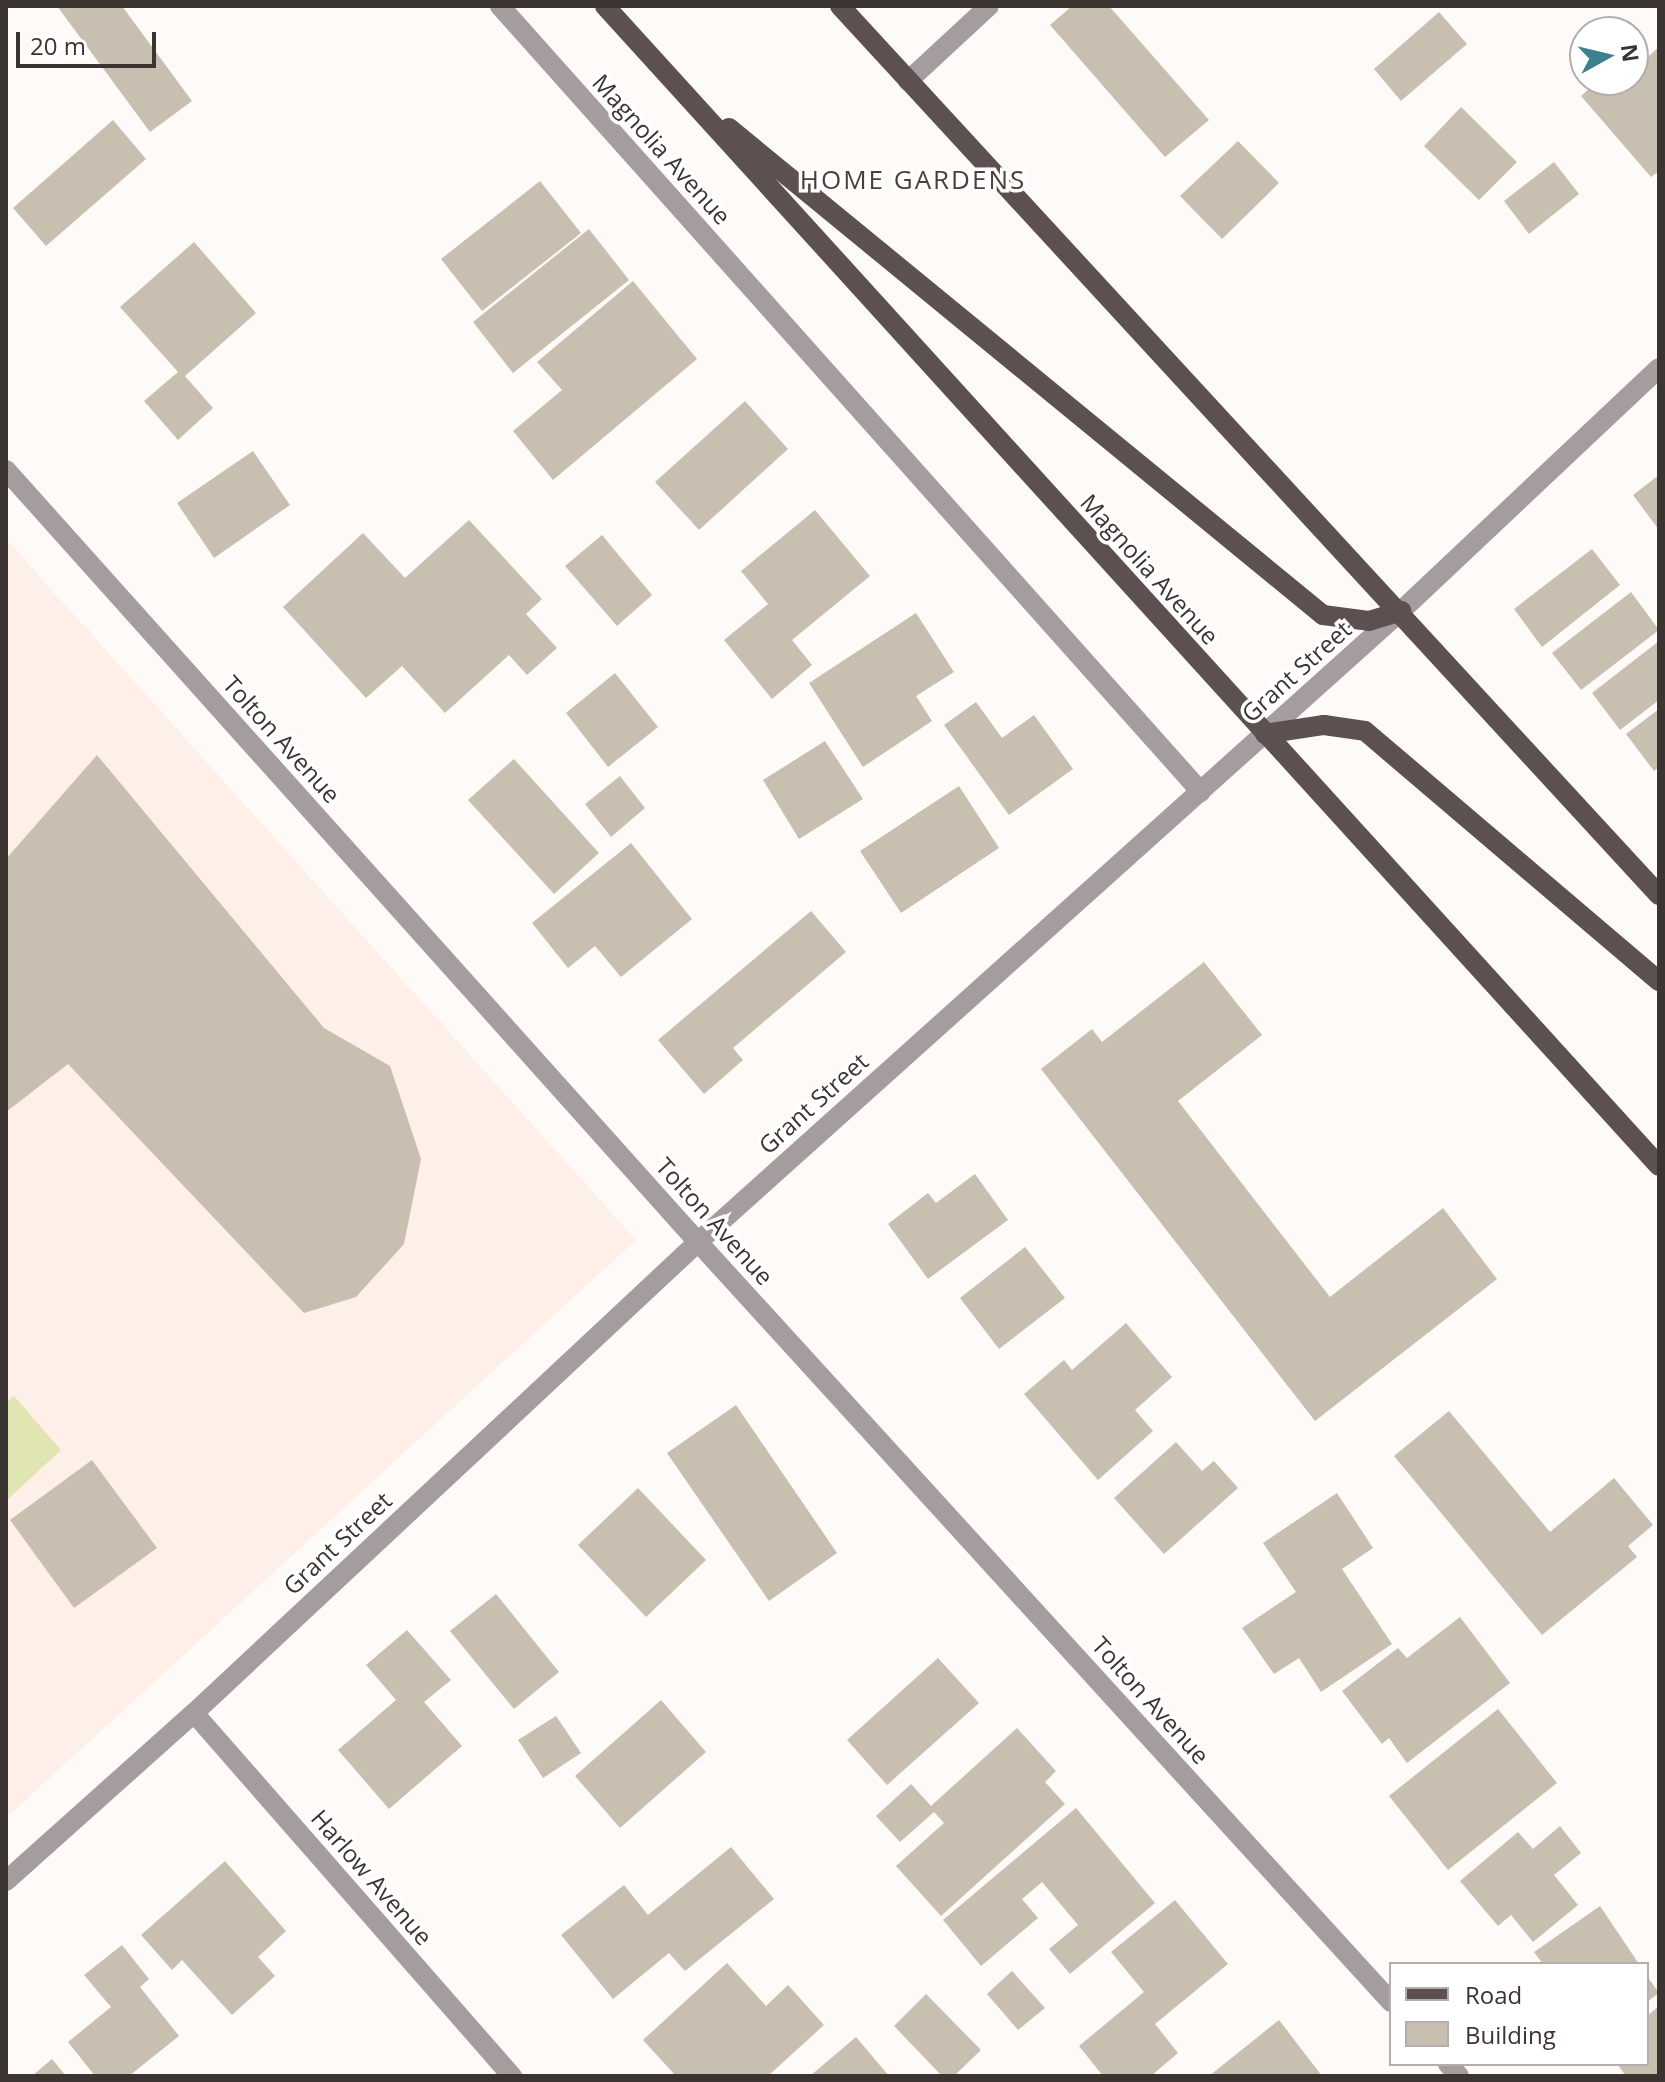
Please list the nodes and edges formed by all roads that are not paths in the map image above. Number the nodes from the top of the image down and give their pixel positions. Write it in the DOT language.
graph roads {
  1 [pos="500,6"];
  2 [pos="605,6"];
  3 [pos="840,6"];
  4 [pos="989,6"];
  5 [pos="908,81"];
  6 [pos="677,85"];
  7 [pos="1659,368"];
  8 [pos="6,470"];
  9 [pos="1401,611"];
  10 [pos="1265,734"];
  11 [pos="1201,792"];
  12 [pos="1659,895"];
  13 [pos="1659,981"];
  14 [pos="1659,1166"];
  15 [pos="698,1242"];
  16 [pos="194,1713"];
  17 [pos="6,1881"];
  18 [pos="1389,2000"];
  19 [pos="512,2076"];
  1 -- 11 [label="street, Magnolia Avenue"];
  2 -- 6 [label="main road, Magnolia Avenue"];
  3 -- 5 [label="main road"];
  4 -- 5 [label="street"];
  5 -- 9 [label="main road"];
  6 -- 9 [label="main road"];
  6 -- 10 [label="main road, Magnolia Avenue"];
  7 -- 9 [label="street, Grant Street"];
  8 -- 15 [label="street, Tolton Avenue"];
  9 -- 10 [label="street, Grant Street"];
  9 -- 12 [label="main road"];
  10 -- 11 [label="street, Grant Street"];
  10 -- 13 [label="main road"];
  10 -- 14 [label="main road, Magnolia Avenue"];
  11 -- 15 [label="street, Grant Street"];
  15 -- 16 [label="street, Grant Street"];
  15 -- 18 [label="street, Tolton Avenue"];
  16 -- 17 [label="street, Grant Street"];
  16 -- 19 [label="street, Harlow Avenue"];
}
